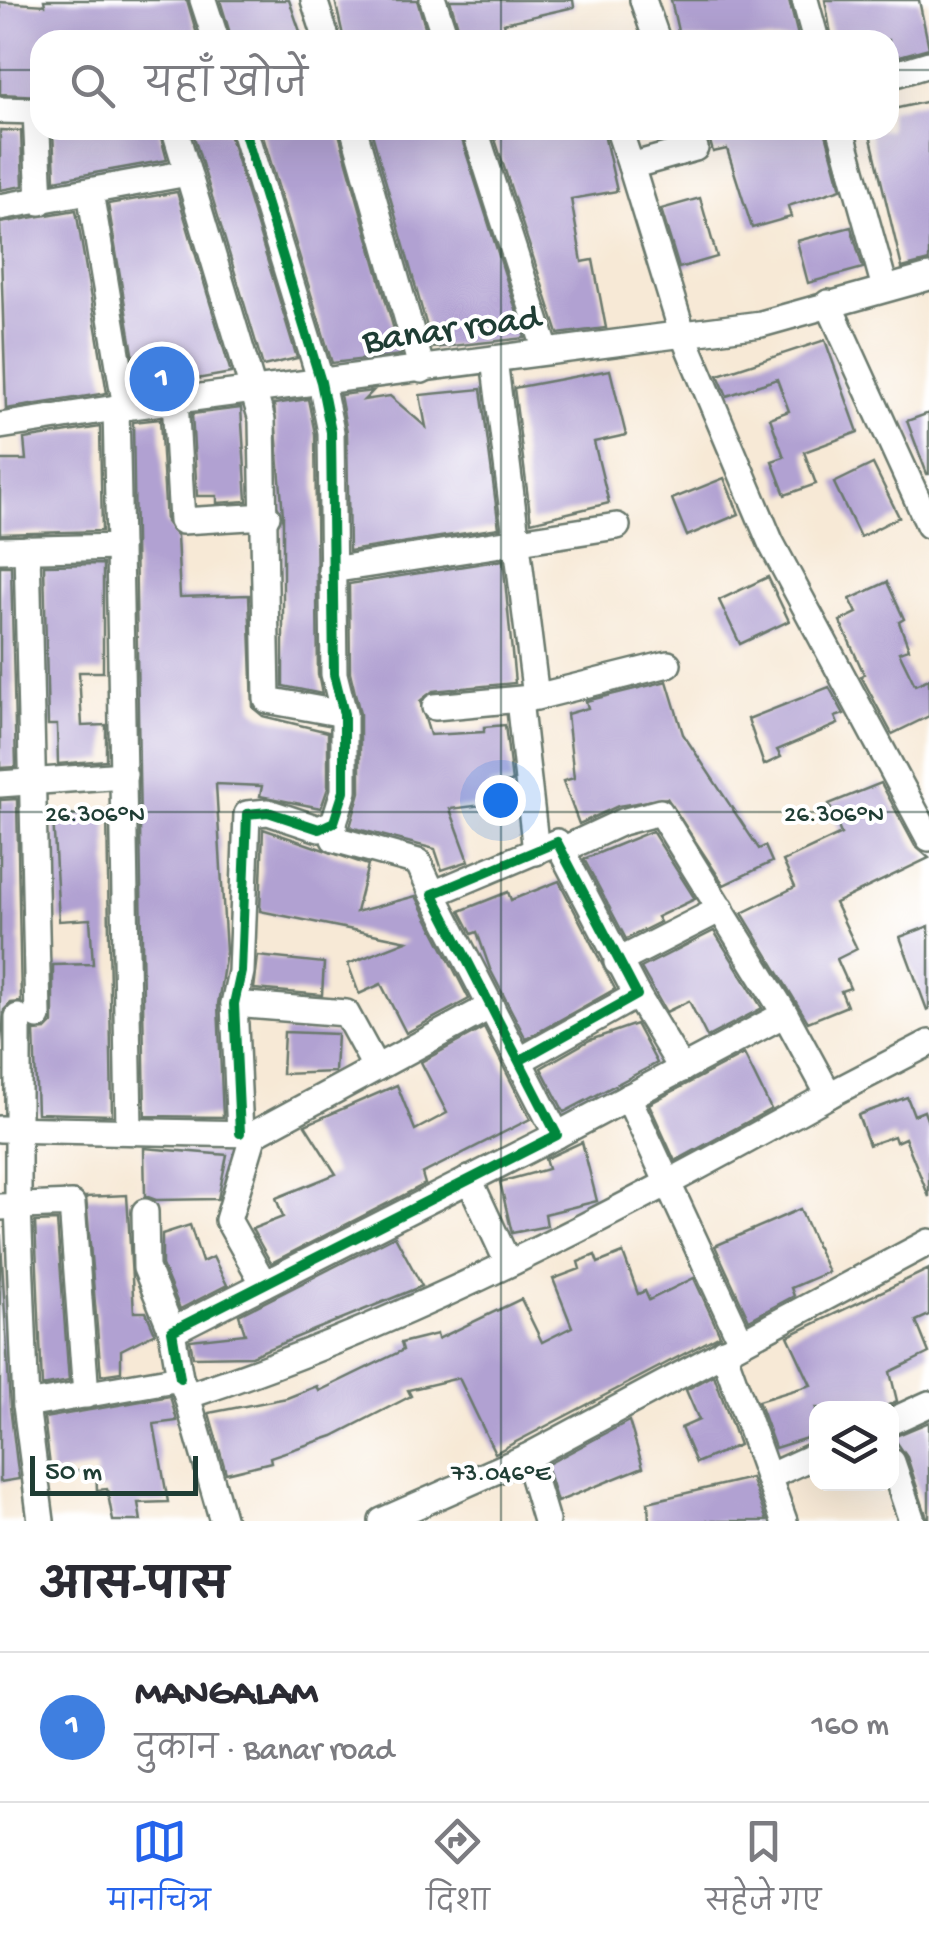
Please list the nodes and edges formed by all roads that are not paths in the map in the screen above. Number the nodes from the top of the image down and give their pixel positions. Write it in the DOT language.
graph roads {
  1 [pos="203,0"];
  2 [pos="314,0"];
  3 [pos="433,0"];
  4 [pos="643,0"];
  5 [pos="804,0"];
  6 [pos="213,30"];
  7 [pos="324,30"];
  8 [pos="443,30"];
  9 [pos="654,30"];
  10 [pos="813,30"];
  11 [pos="929,64"];
  12 [pos="899,73"];
  13 [pos="0,110"];
  14 [pos="30,111"];
  15 [pos="37,140"];
  16 [pos="179,140"];
  17 [pos="247,140"];
  18 [pos="357,140"];
  19 [pos="478,140"];
  20 [pos="623,140"];
  21 [pos="691,140"];
  22 [pos="844,140"];
  23 [pos="631,166"];
  24 [pos="188,173"];
  25 [pos="90,192"];
  26 [pos="40,202"];
  27 [pos="0,207"];
  28 [pos="929,277"];
  29 [pos="885,288"];
  30 [pos="828,303"];
  31 [pos="682,332"];
  32 [pos="546,351"];
  33 [pos="494,359"];
  34 [pos="422,370"];
  35 [pos="322,382"];
  36 [pos="256,390"];
  37 [pos="175,400"];
  38 [pos="121,407"];
  39 [pos="0,426"];
  40 [pos="267,516"];
  41 [pos="617,526"];
  42 [pos="929,526"];
  43 [pos="518,544"];
  44 [pos="119,547"];
  45 [pos="27,549"];
  46 [pos="0,550"];
  47 [pos="330,570"];
  48 [pos="668,664"];
  49 [pos="527,699"];
  50 [pos="435,706"];
  51 [pos="344,714"];
  52 [pos="124,775"];
  53 [pos="36,782"];
  54 [pos="0,784"];
  55 [pos="334,822"];
  56 [pos="929,838"];
  57 [pos="549,851"];
  58 [pos="434,894"];
  59 [pos="721,910"];
  60 [pos="617,962"];
  61 [pos="637,996"];
  62 [pos="234,1004"];
  63 [pos="490,1006"];
  64 [pos="785,1014"];
  65 [pos="929,1042"];
  66 [pos="519,1061"];
  67 [pos="376,1068"];
  68 [pos="682,1068"];
  69 [pos="829,1095"];
  70 [pos="628,1097"];
  71 [pos="8,1129"];
  72 [pos="129,1130"];
  73 [pos="247,1133"];
  74 [pos="558,1134"];
  75 [pos="469,1179"];
  76 [pos="671,1184"];
  77 [pos="9,1206"];
  78 [pos="145,1212"];
  79 [pos="929,1242"];
  80 [pos="507,1262"];
  81 [pos="264,1284"];
  82 [pos="172,1331"];
  83 [pos="732,1346"];
  84 [pos="184,1387"];
  85 [pos="86,1394"];
  86 [pos="929,1404"];
  87 [pos="26,1405"];
  88 [pos="899,1418"];
  89 [pos="527,1457"];
  90 [pos="809,1458"];
  91 [pos="768,1477"];
  92 [pos="899,1483"];
  93 [pos="41,1521"];
  94 [pos="223,1521"];
  95 [pos="382,1521"];
  96 [pos="546,1521"];
  97 [pos="784,1521"];
  98 [pos="912,1521"];
  1 -- 6 [label="street"];
  2 -- 7 [label="street"];
  3 -- 8 [label="street"];
  4 -- 9 [label="street"];
  5 -- 10 [label="street"];
  11 -- 12 [label="street"];
  13 -- 14 [label="street"];
  15 -- 26 [label="street"];
  16 -- 24 [label="street"];
  17 -- 35 [label="street"];
  18 -- 34 [label="street"];
  19 -- 32 [label="street"];
  20 -- 23 [label="street"];
  21 -- 23 [label="street"];
  22 -- 29 [label="street"];
  23 -- 31 [label="street"];
  24 -- 25 [label="street"];
  24 -- 36 [label="street"];
  25 -- 26 [label="street"];
  25 -- 38 [label="street"];
  26 -- 27 [label="street"];
  28 -- 29 [label="street, Banar road"];
  29 -- 30 [label="street, Banar road"];
  30 -- 31 [label="street, Banar road"];
  30 -- 42 [label="street"];
  31 -- 32 [label="street, Banar road"];
  31 -- 56 [label="street"];
  32 -- 33 [label="street, Banar road"];
  33 -- 34 [label="street, Banar road"];
  33 -- 43 [label="street"];
  34 -- 35 [label="street, Banar road"];
  35 -- 36 [label="street, Banar road"];
  35 -- 47 [label="street"];
  36 -- 37 [label="street, Banar road"];
  36 -- 40 [label="street"];
  37 -- 38 [label="street, Banar road"];
  37 -- 40 [label="street"];
  38 -- 39 [label="street, Banar road"];
  38 -- 44 [label="street"];
  40 -- 51 [label="street"];
  41 -- 43 [label="street"];
  43 -- 47 [label="street"];
  43 -- 49 [label="street"];
  44 -- 45 [label="street"];
  44 -- 52 [label="street"];
  45 -- 46 [label="street"];
  45 -- 53 [label="street"];
  47 -- 51 [label="street"];
  48 -- 49 [label="street"];
  49 -- 50 [label="street"];
  49 -- 57 [label="street"];
  51 -- 55 [label="street"];
  52 -- 53 [label="street"];
  52 -- 72 [label="street"];
  53 -- 54 [label="street"];
  53 -- 71 [label="street"];
  55 -- 58 [label="street"];
  55 -- 62 [label="street"];
  57 -- 58 [label="street"];
  57 -- 59 [label="street"];
  57 -- 60 [label="street"];
  58 -- 63 [label="street"];
  59 -- 60 [label="street"];
  59 -- 64 [label="street"];
  60 -- 61 [label="street"];
  61 -- 66 [label="street"];
  61 -- 68 [label="street"];
  62 -- 67 [label="street"];
  62 -- 73 [label="street"];
  63 -- 66 [label="street"];
  63 -- 67 [label="street"];
  64 -- 68 [label="street"];
  64 -- 69 [label="street"];
  65 -- 69 [label="street"];
  66 -- 74 [label="street"];
  67 -- 73 [label="street"];
  68 -- 70 [label="street"];
  69 -- 76 [label="street"];
  70 -- 74 [label="street"];
  70 -- 76 [label="street"];
  71 -- 72 [label="street"];
  71 -- 77 [label="street"];
  72 -- 73 [label="street"];
  73 -- 81 [label="street"];
  74 -- 75 [label="street"];
  75 -- 80 [label="street"];
  75 -- 81 [label="street"];
  76 -- 80 [label="street"];
  76 -- 83 [label="street"];
  77 -- 85 [label="street"];
  77 -- 87 [label="street"];
  78 -- 82 [label="street"];
  79 -- 83 [label="street"];
  80 -- 84 [label="street"];
  81 -- 82 [label="street"];
  82 -- 84 [label="street"];
  83 -- 89 [label="street"];
  83 -- 91 [label="street"];
  84 -- 85 [label="street"];
  84 -- 94 [label="street"];
  85 -- 87 [label="street"];
  86 -- 88 [label="street"];
  87 -- 93 [label="street"];
  89 -- 95 [label="street"];
  89 -- 96 [label="street"];
  90 -- 91 [label="street"];
  91 -- 97 [label="street"];
  92 -- 98 [label="street"];
}
